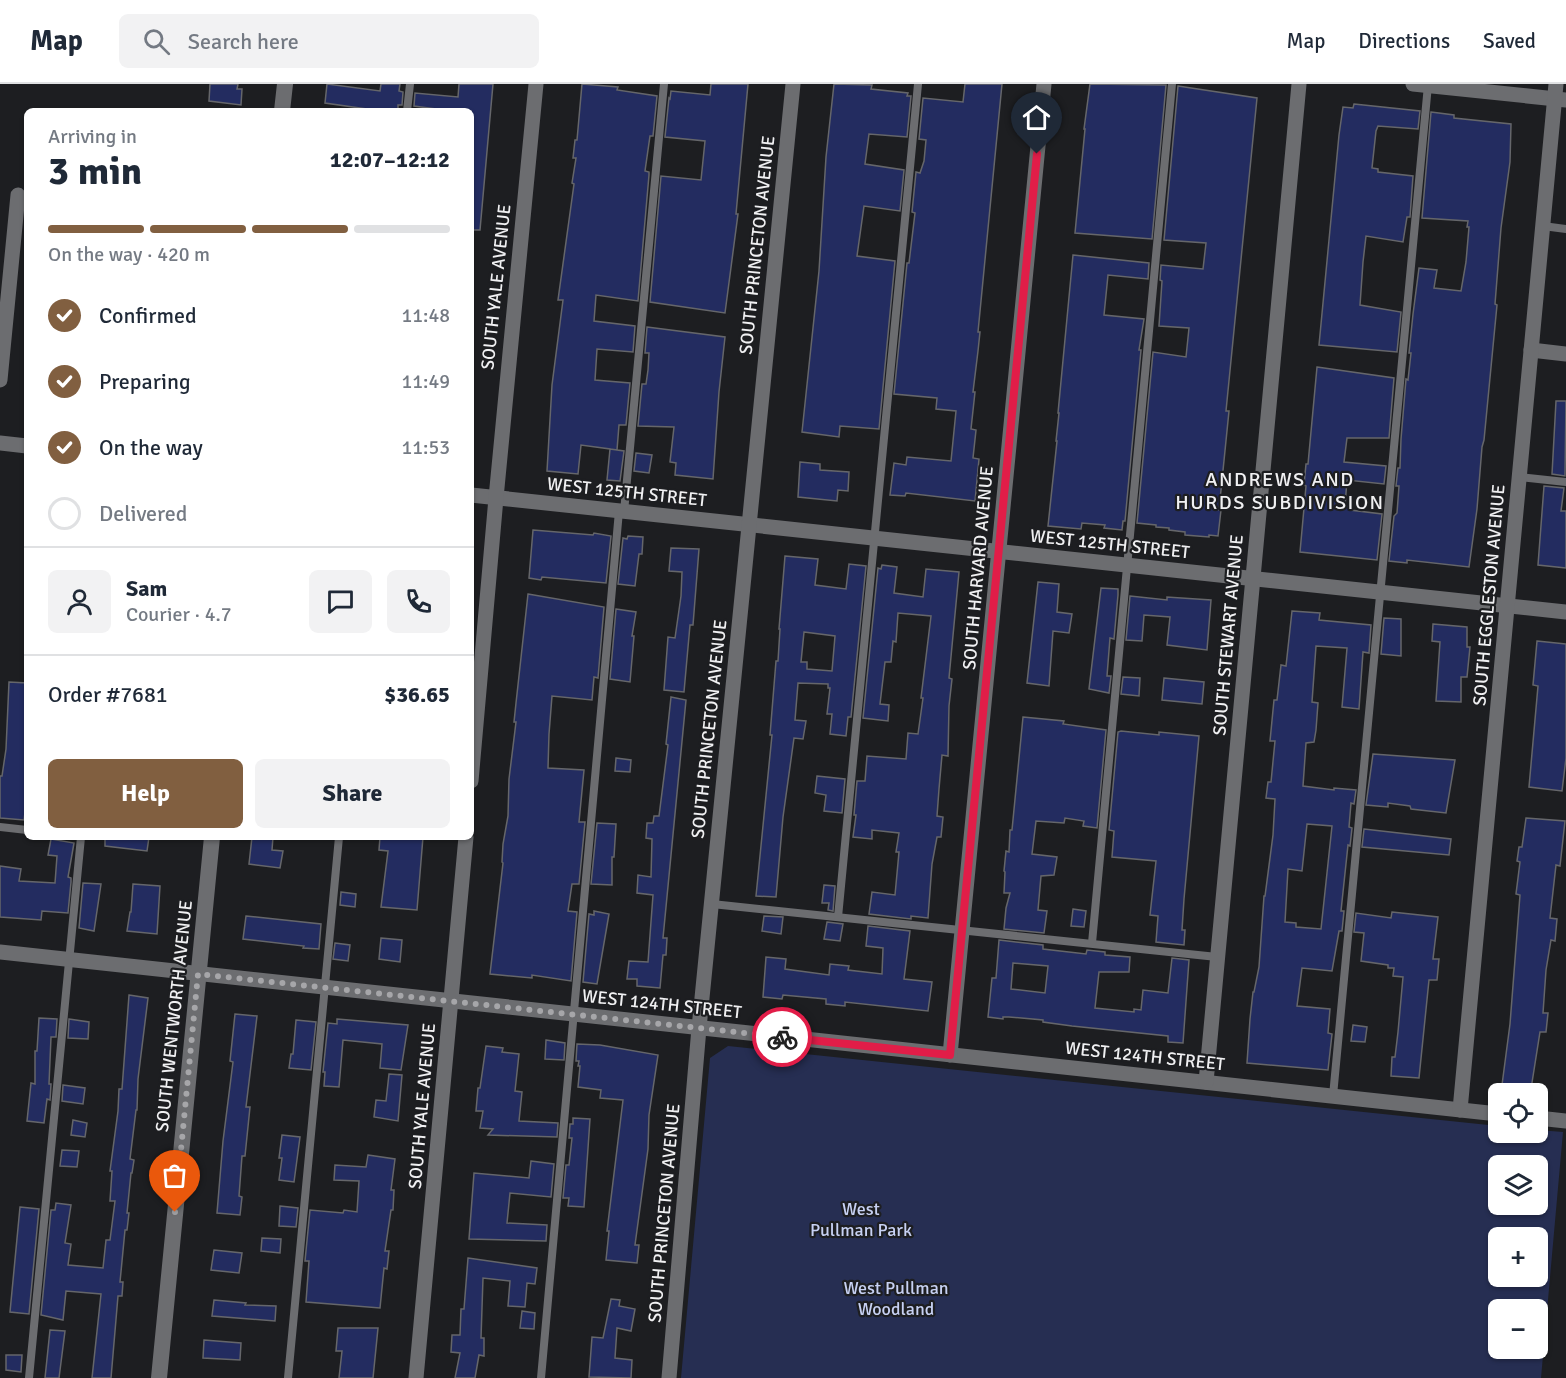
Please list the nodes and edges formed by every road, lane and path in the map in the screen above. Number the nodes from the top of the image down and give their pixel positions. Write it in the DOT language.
graph roads {
  1 [pos="285,84"];
  2 [pos="410,84"];
  3 [pos="536,84"];
  4 [pos="664,84"];
  5 [pos="793,84"];
  6 [pos="918,84"];
  7 [pos="1044,84"];
  8 [pos="1172,84"];
  9 [pos="1299,84"];
  10 [pos="1423,85"];
  11 [pos="1559,94"];
  12 [pos="282,108"];
  13 [pos="407,108"];
  14 [pos="18,195"];
  15 [pos="1543,226"];
  16 [pos="1566,229"];
  17 [pos="1531,350"];
  18 [pos="1566,354"];
  19 [pos="0,380"];
  20 [pos="0,442"];
  21 [pos="24,446"];
  22 [pos="1519,477"];
  23 [pos="1566,482"];
  24 [pos="474,495"];
  25 [pos="496,498"];
  26 [pos="621,511"];
  27 [pos="749,525"];
  28 [pos="874,538"];
  29 [pos="999,552"];
  30 [pos="1129,566"];
  31 [pos="1252,579"];
  32 [pos="1380,592"];
  33 [pos="1507,606"];
  34 [pos="1566,612"];
  35 [pos="474,747"];
  36 [pos="0,827"];
  37 [pos="24,830"];
  38 [pos="81,840"];
  39 [pos="212,840"];
  40 [pos="339,840"];
  41 [pos="466,840"];
  42 [pos="711,904"];
  43 [pos="838,917"];
  44 [pos="962,930"];
  45 [pos="1092,943"];
  46 [pos="0,952"];
  47 [pos="1217,957"];
  48 [pos="69,960"];
  49 [pos="198,974"];
  50 [pos="325,988"];
  51 [pos="452,1001"];
  52 [pos="574,1014"];
  53 [pos="699,1028"];
  54 [pos="950,1055"];
  55 [pos="1206,1082"];
  56 [pos="1333,1096"];
  57 [pos="1460,1110"];
  58 [pos="1488,1113"];
  59 [pos="1548,1119"];
  60 [pos="1566,1121"];
  61 [pos="29,1378"];
  62 [pos="159,1378"];
  63 [pos="288,1378"];
  64 [pos="416,1378"];
  65 [pos="540,1378"];
  66 [pos="669,1378"];
  1 -- 12 [label="street"];
  2 -- 13 [label="lane"];
  3 -- 25 [label="street, SOUTH YALE AVENUE"];
  4 -- 26 [label="lane"];
  5 -- 27 [label="street, SOUTH PRINCETON AVENUE"];
  6 -- 28 [label="lane"];
  7 -- 29 [label="street, SOUTH HARVARD AVENUE"];
  8 -- 30 [label="lane"];
  9 -- 31 [label="street, SOUTH STEWART AVENUE"];
  10 -- 11 [label="street"];
  10 -- 32 [label="lane"];
  11 -- 15 [label="street, SOUTH EGGLESTON AVENUE"];
  14 -- 19 [label="street"];
  15 -- 16 [label="lane"];
  15 -- 17 [label="street, SOUTH EGGLESTON AVENUE"];
  17 -- 18 [label="street"];
  17 -- 22 [label="street, SOUTH EGGLESTON AVENUE"];
  20 -- 21 [label="street"];
  22 -- 23 [label="lane"];
  22 -- 33 [label="street, SOUTH EGGLESTON AVENUE"];
  24 -- 25 [label="street, WEST 125TH STREET"];
  25 -- 26 [label="street, WEST 125TH STREET"];
  25 -- 35 [label="street, SOUTH YALE AVENUE"];
  26 -- 27 [label="street, WEST 125TH STREET"];
  26 -- 52 [label="lane"];
  27 -- 28 [label="street, WEST 125TH STREET"];
  27 -- 42 [label="street, SOUTH PRINCETON AVENUE"];
  28 -- 29 [label="street, WEST 125TH STREET"];
  28 -- 43 [label="lane"];
  29 -- 30 [label="street, WEST 125TH STREET"];
  29 -- 44 [label="street, SOUTH HARVARD AVENUE"];
  30 -- 31 [label="street, WEST 125TH STREET"];
  30 -- 45 [label="lane"];
  31 -- 32 [label="street, WEST 125TH STREET"];
  31 -- 47 [label="street, SOUTH STEWART AVENUE"];
  32 -- 33 [label="street, WEST 125TH STREET"];
  32 -- 56 [label="lane"];
  33 -- 34 [label="street, WEST 125TH STREET"];
  33 -- 57 [label="street, SOUTH EGGLESTON AVENUE"];
  36 -- 37 [label="lane"];
  38 -- 48 [label="lane"];
  39 -- 49 [label="street, SOUTH WENTWORTH AVENUE"];
  40 -- 50 [label="lane"];
  41 -- 51 [label="street, SOUTH YALE AVENUE"];
  42 -- 43 [label="lane"];
  42 -- 53 [label="street, SOUTH PRINCETON AVENUE"];
  43 -- 44 [label="lane"];
  44 -- 45 [label="lane"];
  44 -- 54 [label="street, SOUTH HARVARD AVENUE"];
  45 -- 47 [label="lane"];
  46 -- 48 [label="street, WEST 124TH STREET"];
  47 -- 55 [label="street, SOUTH STEWART AVENUE"];
  48 -- 49 [label="street, WEST 124TH STREET"];
  48 -- 61 [label="lane"];
  49 -- 50 [label="street, WEST 124TH STREET"];
  49 -- 62 [label="street, SOUTH WENTWORTH AVENUE"];
  50 -- 51 [label="street, WEST 124TH STREET"];
  50 -- 63 [label="lane"];
  51 -- 52 [label="street, WEST 124TH STREET"];
  51 -- 64 [label="street, SOUTH YALE AVENUE"];
  52 -- 53 [label="street, WEST 124TH STREET"];
  52 -- 65 [label="lane"];
  53 -- 54 [label="street, WEST 124TH STREET"];
  53 -- 66 [label="street, SOUTH PRINCETON AVENUE"];
  54 -- 55 [label="street, WEST 124TH STREET"];
  55 -- 56 [label="street, WEST 124TH STREET"];
  56 -- 57 [label="street, WEST 124TH STREET"];
  57 -- 58 [label="street, WEST 124TH STREET"];
  59 -- 60 [label="street"];
}
